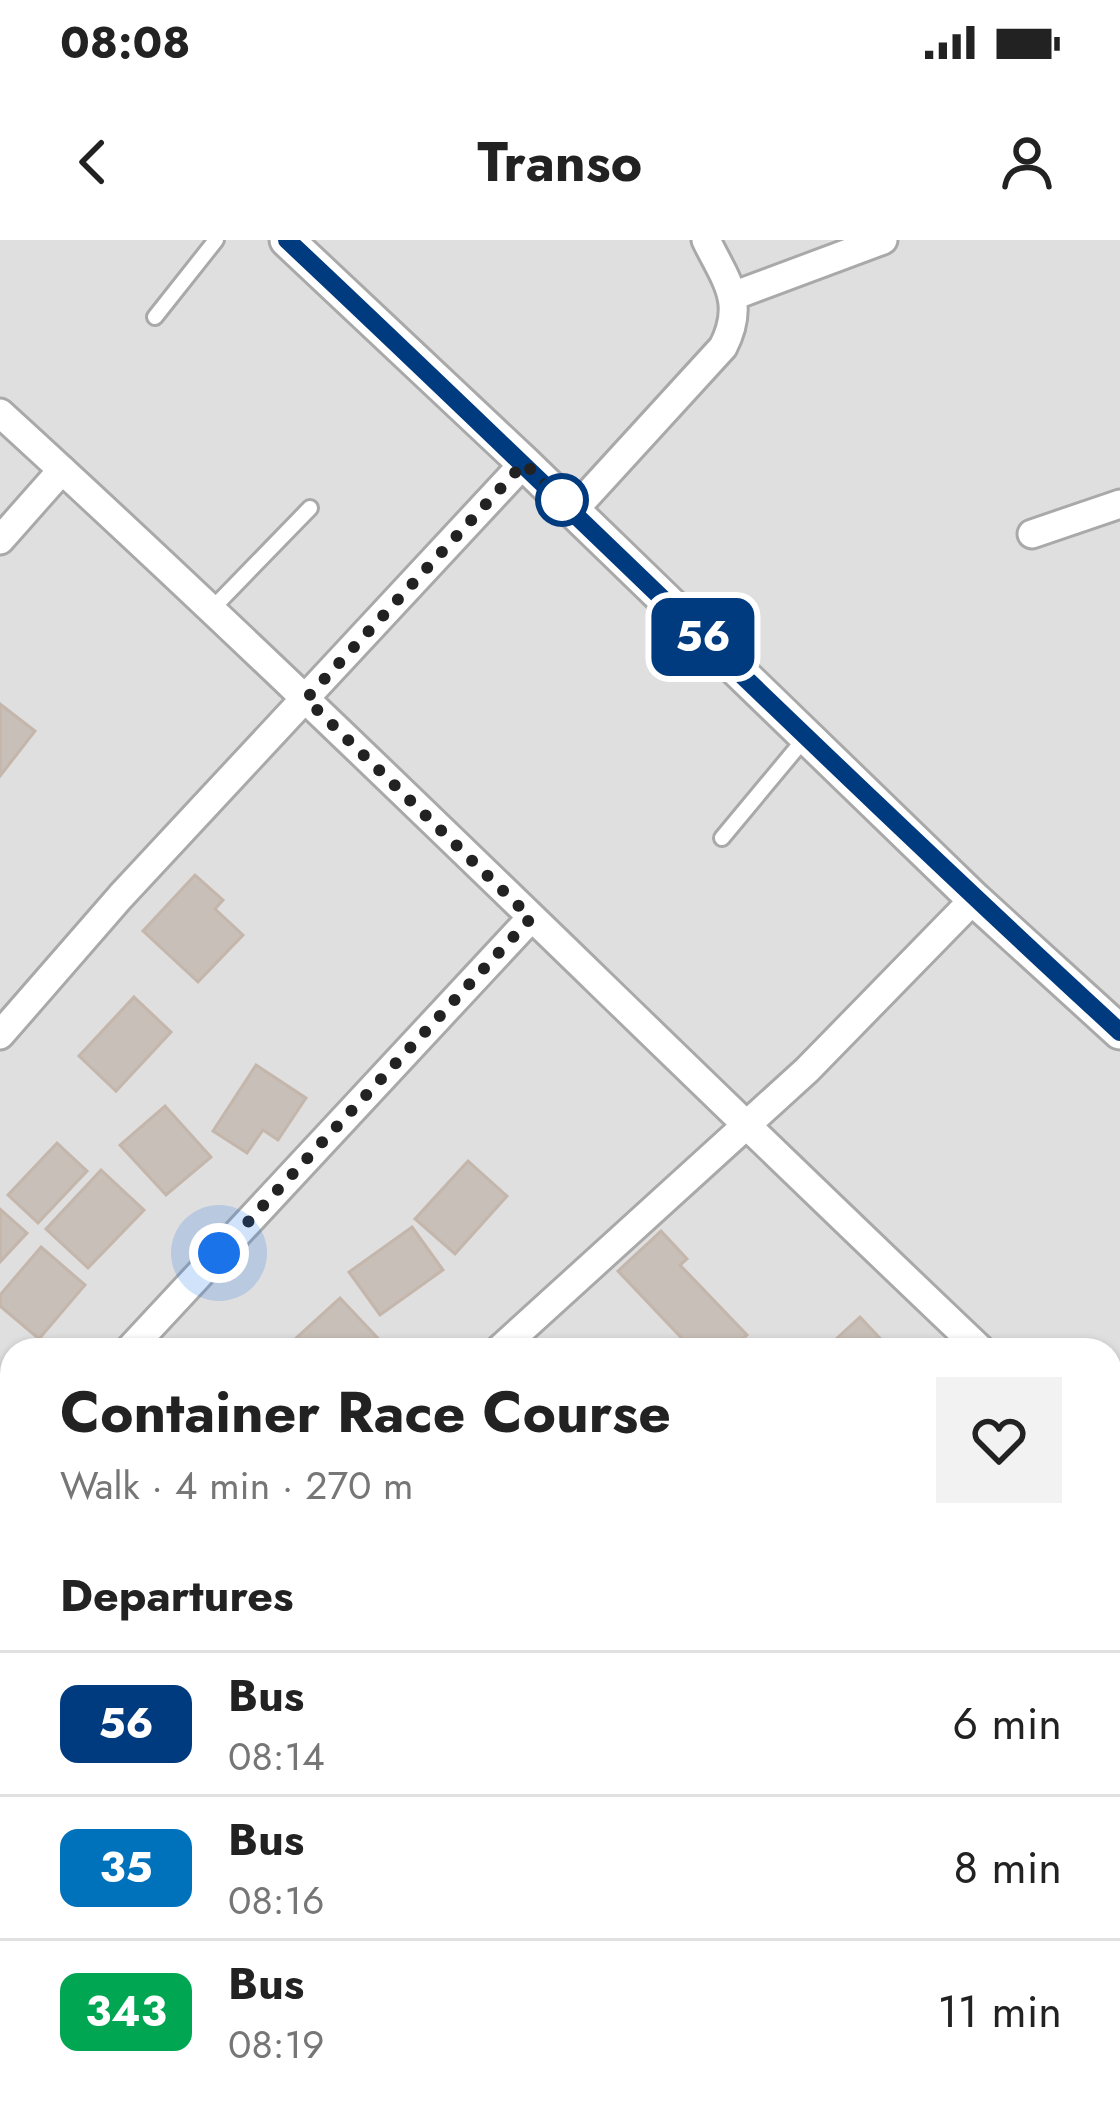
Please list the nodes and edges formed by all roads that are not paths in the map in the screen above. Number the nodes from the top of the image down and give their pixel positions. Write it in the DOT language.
graph roads {
  1 [pos="216,240"];
  2 [pos="287,240"];
  3 [pos="706,240"];
  4 [pos="883,240"];
  5 [pos="733,296"];
  6 [pos="155,317"];
  7 [pos="0,413"];
  8 [pos="524,463"];
  9 [pos="62,470"];
  10 [pos="1120,504"];
  11 [pos="310,508"];
  12 [pos="573,511"];
  13 [pos="1032,534"];
  14 [pos="0,540"];
  15 [pos="211,610"];
  16 [pos="306,699"];
  17 [pos="806,736"];
  18 [pos="722,838"];
  19 [pos="974,899"];
  20 [pos="531,918"];
  21 [pos="1120,1032"];
  22 [pos="0,1035"];
  23 [pos="746,1127"];
  24 [pos="140,1338"];
  25 [pos="516,1338"];
  26 [pos="968,1338"];
  1 -- 6 [label="lane"];
  2 -- 8 [label="street"];
  3 -- 5 [label="street"];
  4 -- 5 [label="street"];
  5 -- 12 [label="street"];
  7 -- 9 [label="street"];
  8 -- 12 [label="street"];
  8 -- 16 [label="street"];
  9 -- 14 [label="street"];
  9 -- 15 [label="street"];
  10 -- 13 [label="street"];
  11 -- 15 [label="lane"];
  12 -- 17 [label="street"];
  15 -- 16 [label="street"];
  16 -- 20 [label="street"];
  16 -- 22 [label="street"];
  17 -- 18 [label="lane"];
  17 -- 19 [label="street"];
  19 -- 21 [label="street"];
  19 -- 23 [label="street"];
  20 -- 23 [label="street"];
  20 -- 24 [label="street"];
  23 -- 25 [label="street"];
  23 -- 26 [label="street"];
}
